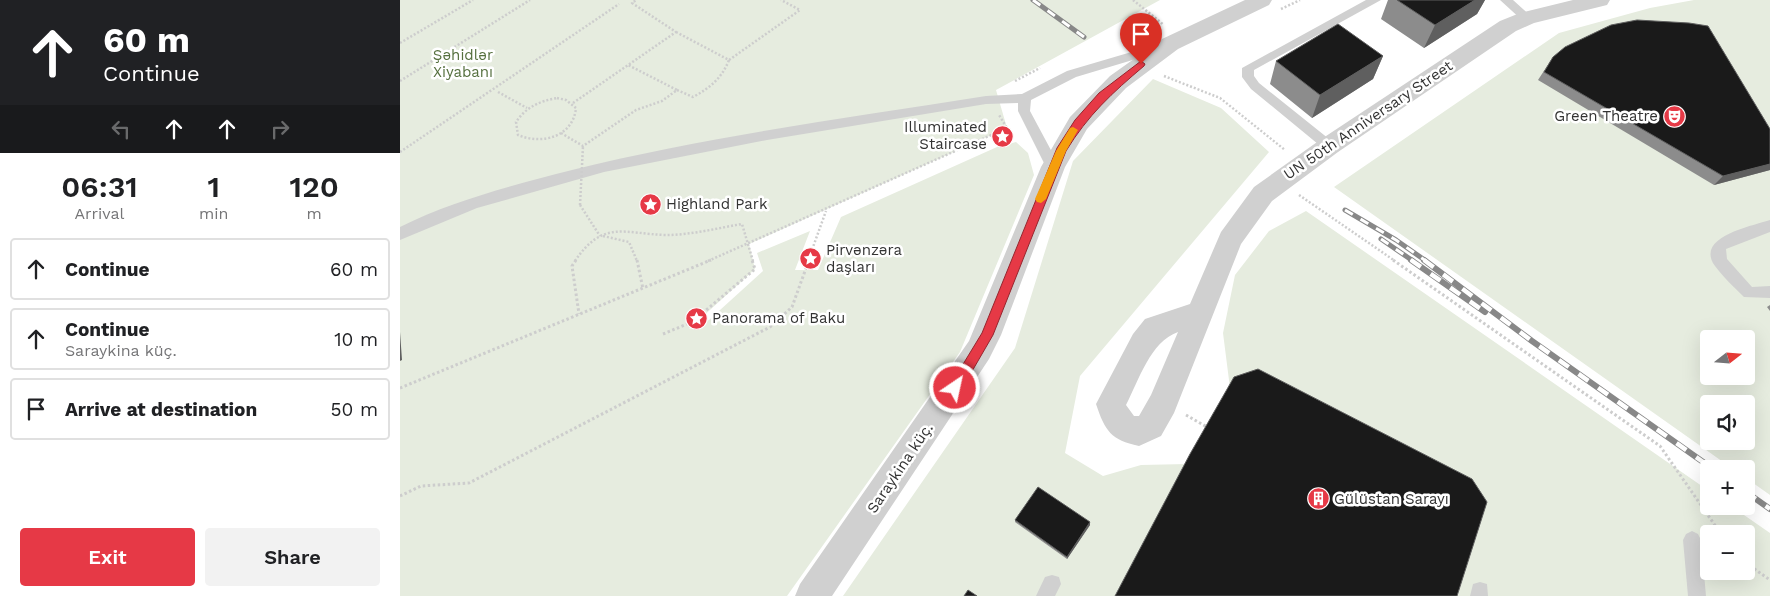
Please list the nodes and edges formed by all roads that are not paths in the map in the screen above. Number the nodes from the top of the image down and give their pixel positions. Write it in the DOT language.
graph roads {
  1 [pos="1262,0"];
  2 [pos="1375,0"];
  3 [pos="1506,0"];
  4 [pos="1600,0"];
  5 [pos="1526,18"];
  6 [pos="1173,37"];
  7 [pos="1024,98"];
  8 [pos="1328,146"];
  9 [pos="1053,167"];
  10 [pos="1770,226"];
  11 [pos="400,234"];
  12 [pos="1770,292"];
  13 [pos="1199,314"];
  14 [pos="1692,540"];
  15 [pos="812,596"];
  16 [pos="1697,596"];
  1 -- 6 [label="street"];
  2 -- 8 [label="lane"];
  3 -- 5 [label="lane"];
  4 -- 5 [label="street, UN 50th Anniversary Street"];
  5 -- 8 [label="street, UN 50th Anniversary Street"];
  6 -- 7 [label="lane"];
  6 -- 9 [label="street"];
  7 -- 9 [label="lane"];
  7 -- 11 [label="lane"];
  8 -- 13 [label="street, UN 50th Anniversary Street"];
  9 -- 15 [label="street, Saraykina küç."];
  10 -- 12 [label="lane"];
  14 -- 16 [label="lane"];
}
